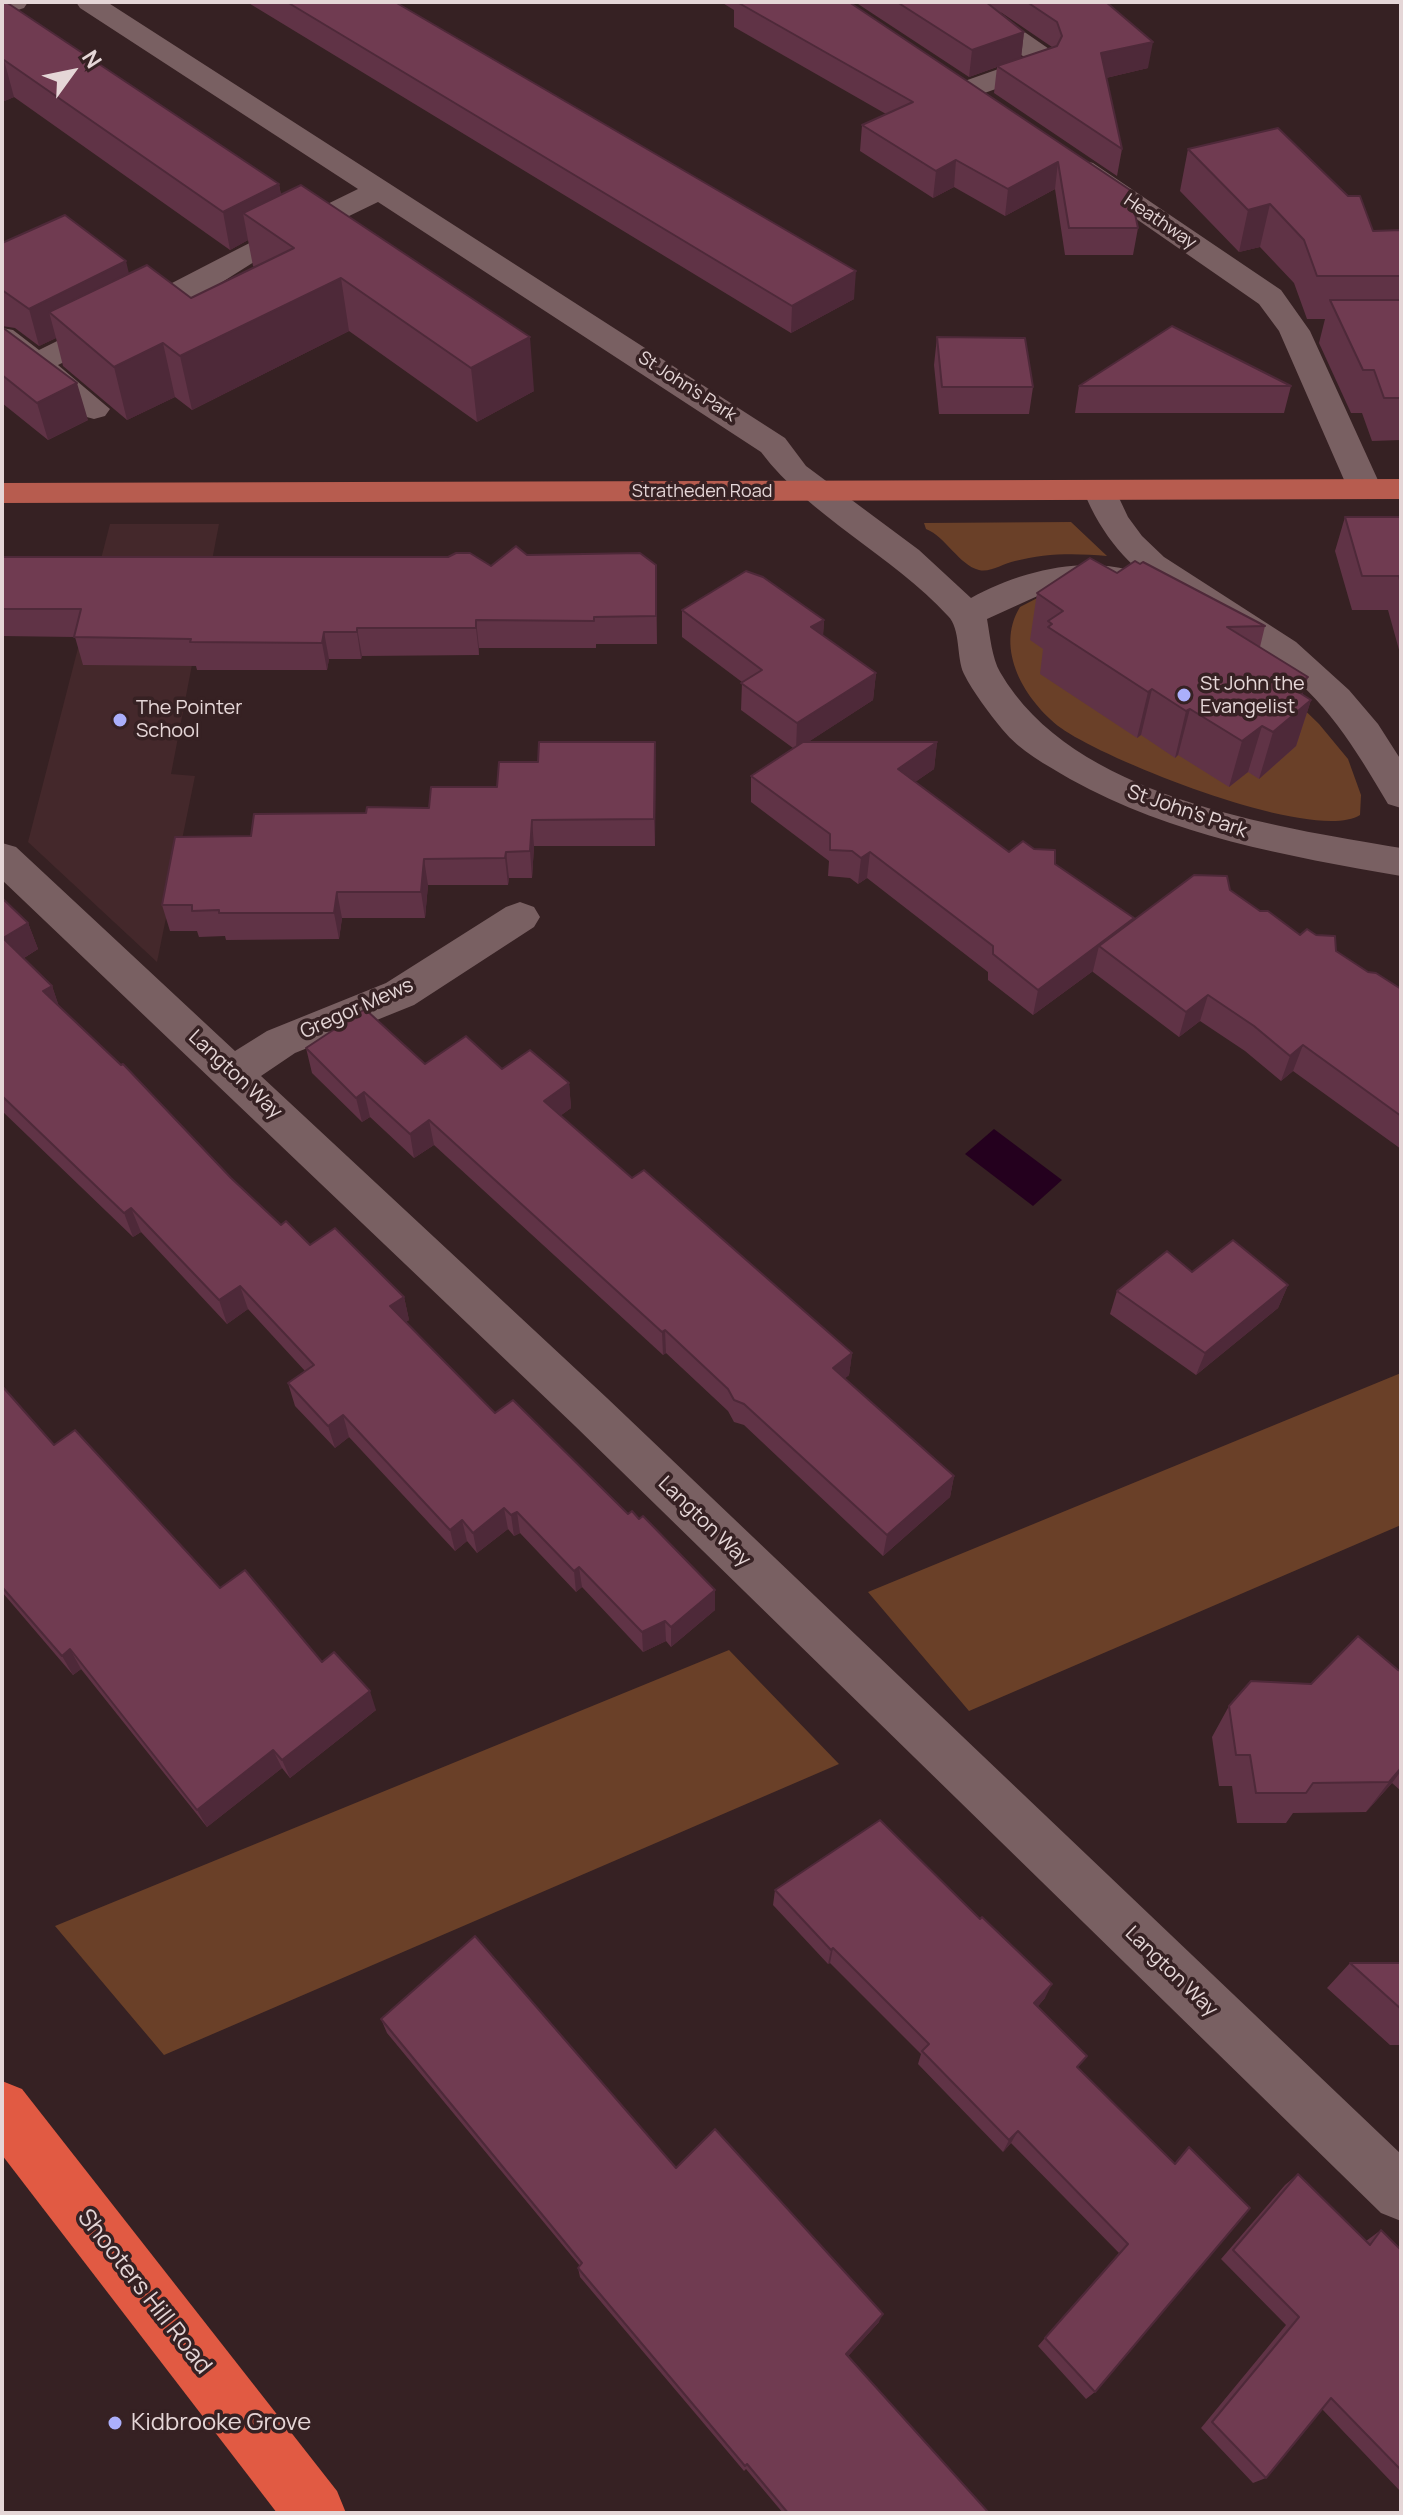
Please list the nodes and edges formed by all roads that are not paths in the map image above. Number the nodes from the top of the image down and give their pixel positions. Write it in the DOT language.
graph roads {
  1 [pos="15,2"];
  2 [pos="89,2"];
  3 [pos="2,7"];
  4 [pos="991,21"];
  5 [pos="941,74"];
  6 [pos="966,90"];
  7 [pos="992,107"];
  8 [pos="1055,150"];
  9 [pos="380,190"];
  10 [pos="2,337"];
  11 [pos="36,364"];
  12 [pos="94,409"];
  13 [pos="1365,489"];
  14 [pos="1401,489"];
  15 [pos="1100,490"];
  16 [pos="818,491"];
  17 [pos="2,493"];
  18 [pos="1201,596"];
  19 [pos="968,615"];
  20 [pos="1400,794"];
  21 [pos="1353,853"];
  22 [pos="2,857"];
  23 [pos="1401,862"];
  24 [pos="520,917"];
  25 [pos="234,1073"];
  26 [pos="2,2109"];
  27 [pos="1401,2193"];
  28 [pos="315,2513"];
  1 -- 3 [label="street"];
  2 -- 9 [label="street, St John's Park"];
  4 -- 6 [label="street"];
  5 -- 6 [label="street"];
  6 -- 7 [label="street"];
  8 -- 13 [label="street, Heathway"];
  9 -- 11 [label="street"];
  9 -- 16 [label="street, St John's Park"];
  10 -- 11 [label="street"];
  11 -- 12 [label="street"];
  13 -- 14 [label="main road, Stratheden Road"];
  13 -- 15 [label="main road, Stratheden Road"];
  15 -- 16 [label="main road, Stratheden Road"];
  15 -- 18 [label="street"];
  16 -- 17 [label="main road, Stratheden Road"];
  16 -- 19 [label="street, St John's Park"];
  18 -- 19 [label="street"];
  18 -- 20 [label="street"];
  19 -- 21 [label="street, St John's Park"];
  20 -- 21 [label="street"];
  21 -- 23 [label="street, St John's Park"];
  22 -- 25 [label="street, Langton Way"];
  24 -- 25 [label="street, Gregor Mews"];
  25 -- 27 [label="street, Langton Way"];
  26 -- 28 [label="highway, Shooters Hill Road"];
}
